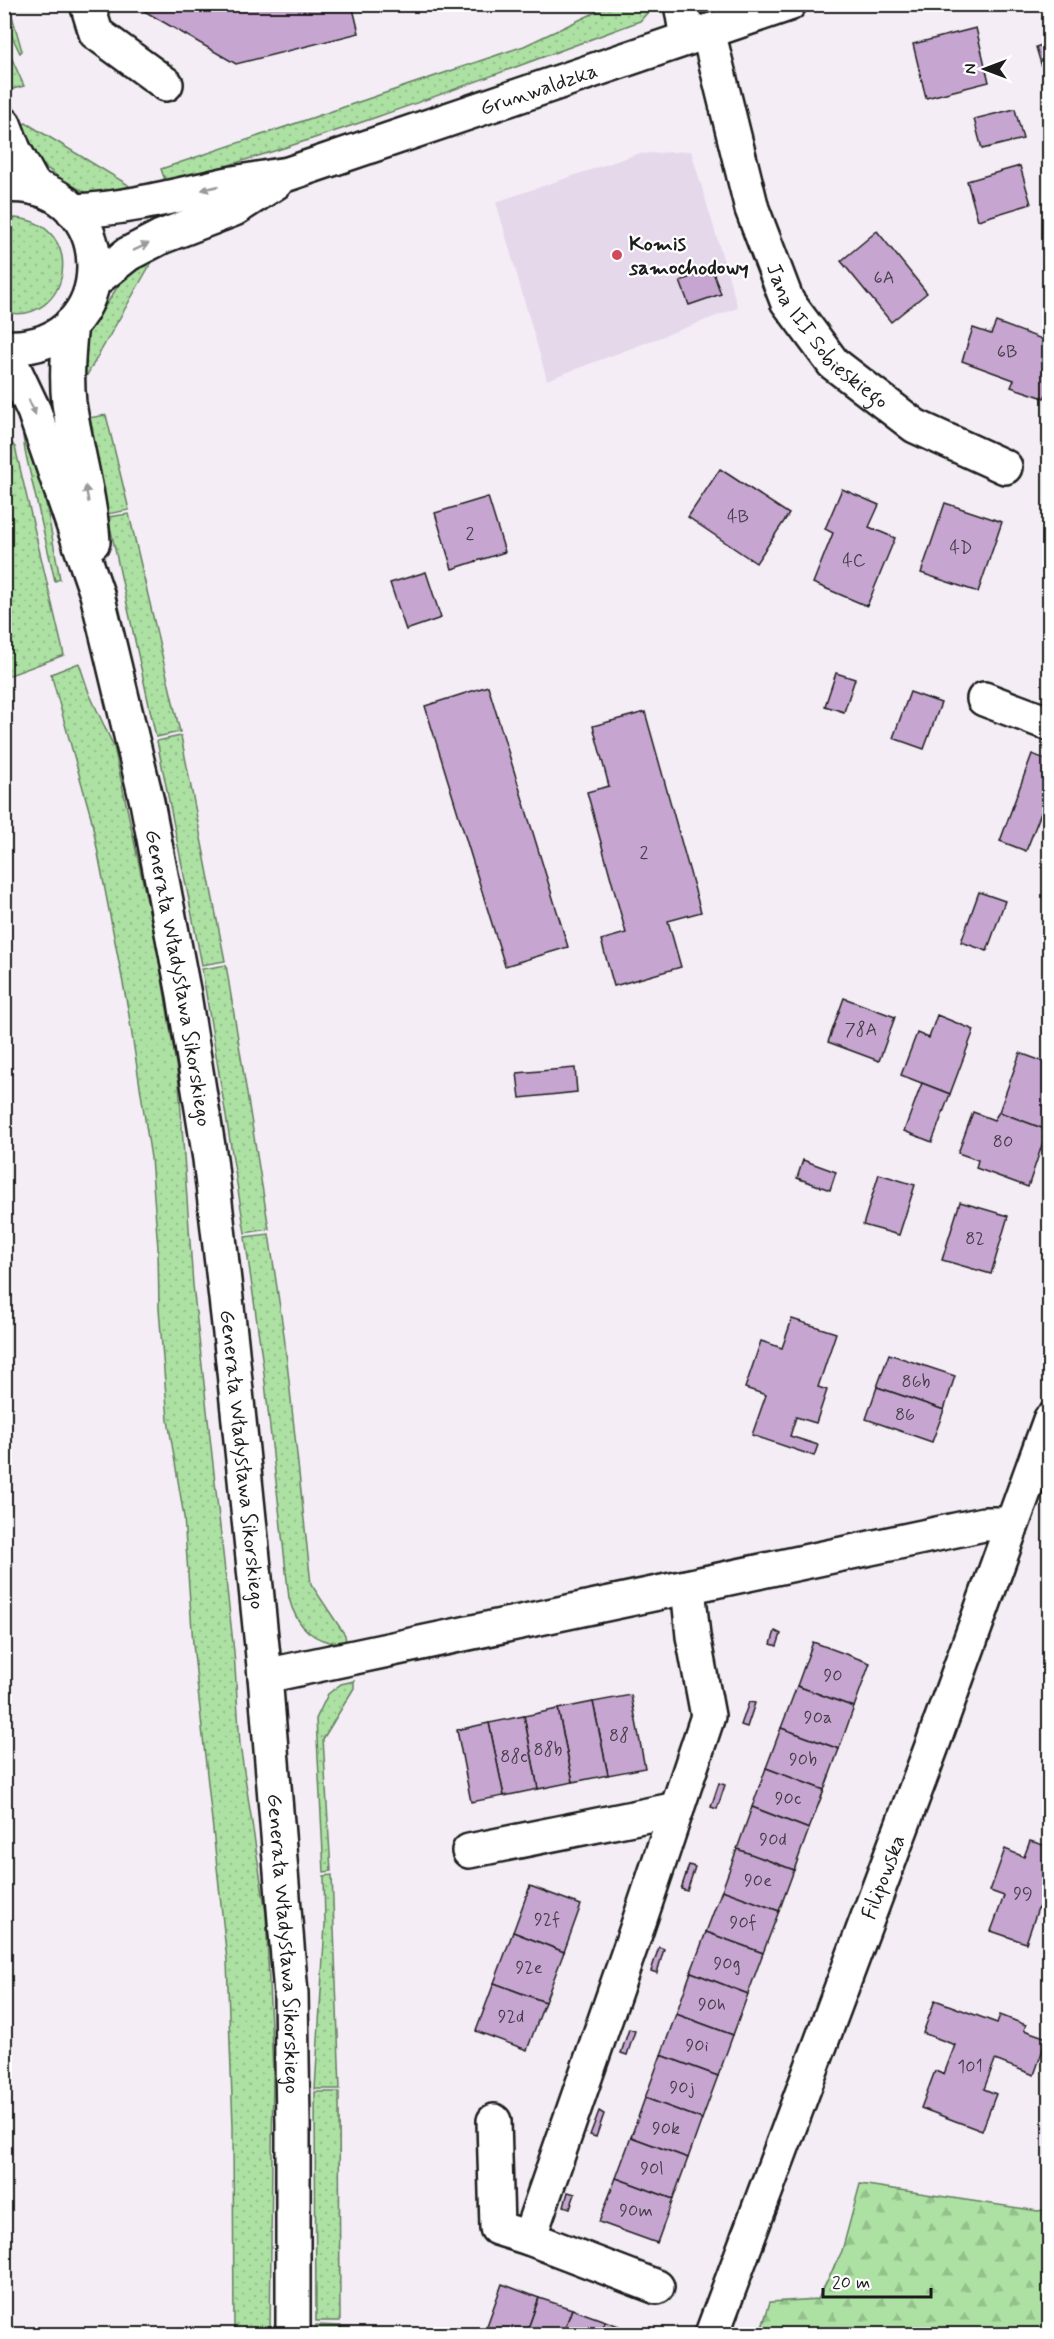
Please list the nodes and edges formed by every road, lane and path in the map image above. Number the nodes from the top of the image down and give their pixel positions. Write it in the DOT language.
graph roads {
  1 [pos="87,4"];
  2 [pos="681,4"];
  3 [pos="789,4"];
  4 [pos="698,35"];
  5 [pos="166,84"];
  6 [pos="4,124"];
  7 [pos="288,174"];
  8 [pos="20,187"];
  9 [pos="73,211"];
  10 [pos="94,280"];
  11 [pos="71,324"];
  12 [pos="4,347"];
  13 [pos="4,355"];
  14 [pos="1005,467"];
  15 [pos="97,594"];
  16 [pos="984,699"];
  17 [pos="1050,724"];
  18 [pos="1050,1420"];
  19 [pos="1011,1524"];
  20 [pos="688,1587"];
  21 [pos="265,1677"];
  22 [pos="677,1809"];
  23 [pos="469,1851"];
  24 [pos="494,2121"];
  25 [pos="529,2238"];
  26 [pos="657,2287"];
  27 [pos="293,2334"];
  28 [pos="712,2334"];
  1 -- 5 [label="street"];
  2 -- 4 [label="street, Jana III Sobieskiego"];
  3 -- 4 [label="street, Grunwaldzka"];
  4 -- 7 [label="street, Grunwaldzka"];
  4 -- 14 [label="street, Jana III Sobieskiego"];
  6 -- 8 [label="street"];
  7 -- 9 [label="street, Grunwaldzka, one-way"];
  10 -- 7 [label="street, Grunwaldzka, one-way"];
  8 -- 9 [label="street"];
  9 -- 10 [label="street"];
  10 -- 11 [label="street"];
  11 -- 12 [label="street"];
  15 -- 11 [label="street, Generała Władysława Sikorskiego, one-way"];
  13 -- 15 [label="street, Generała Władysława Sikorskiego, one-way"];
  15 -- 21 [label="street, Generała Władysława Sikorskiego"];
  16 -- 17 [label="street"];
  18 -- 19 [label="street, Filipowska"];
  19 -- 20 [label="street"];
  19 -- 28 [label="street, Filipowska"];
  20 -- 21 [label="street"];
  20 -- 22 [label="street"];
  21 -- 27 [label="street, Generała Władysława Sikorskiego"];
  22 -- 23 [label="street"];
  22 -- 25 [label="street"];
  24 -- 25 [label="street"];
  25 -- 26 [label="street"];
}
